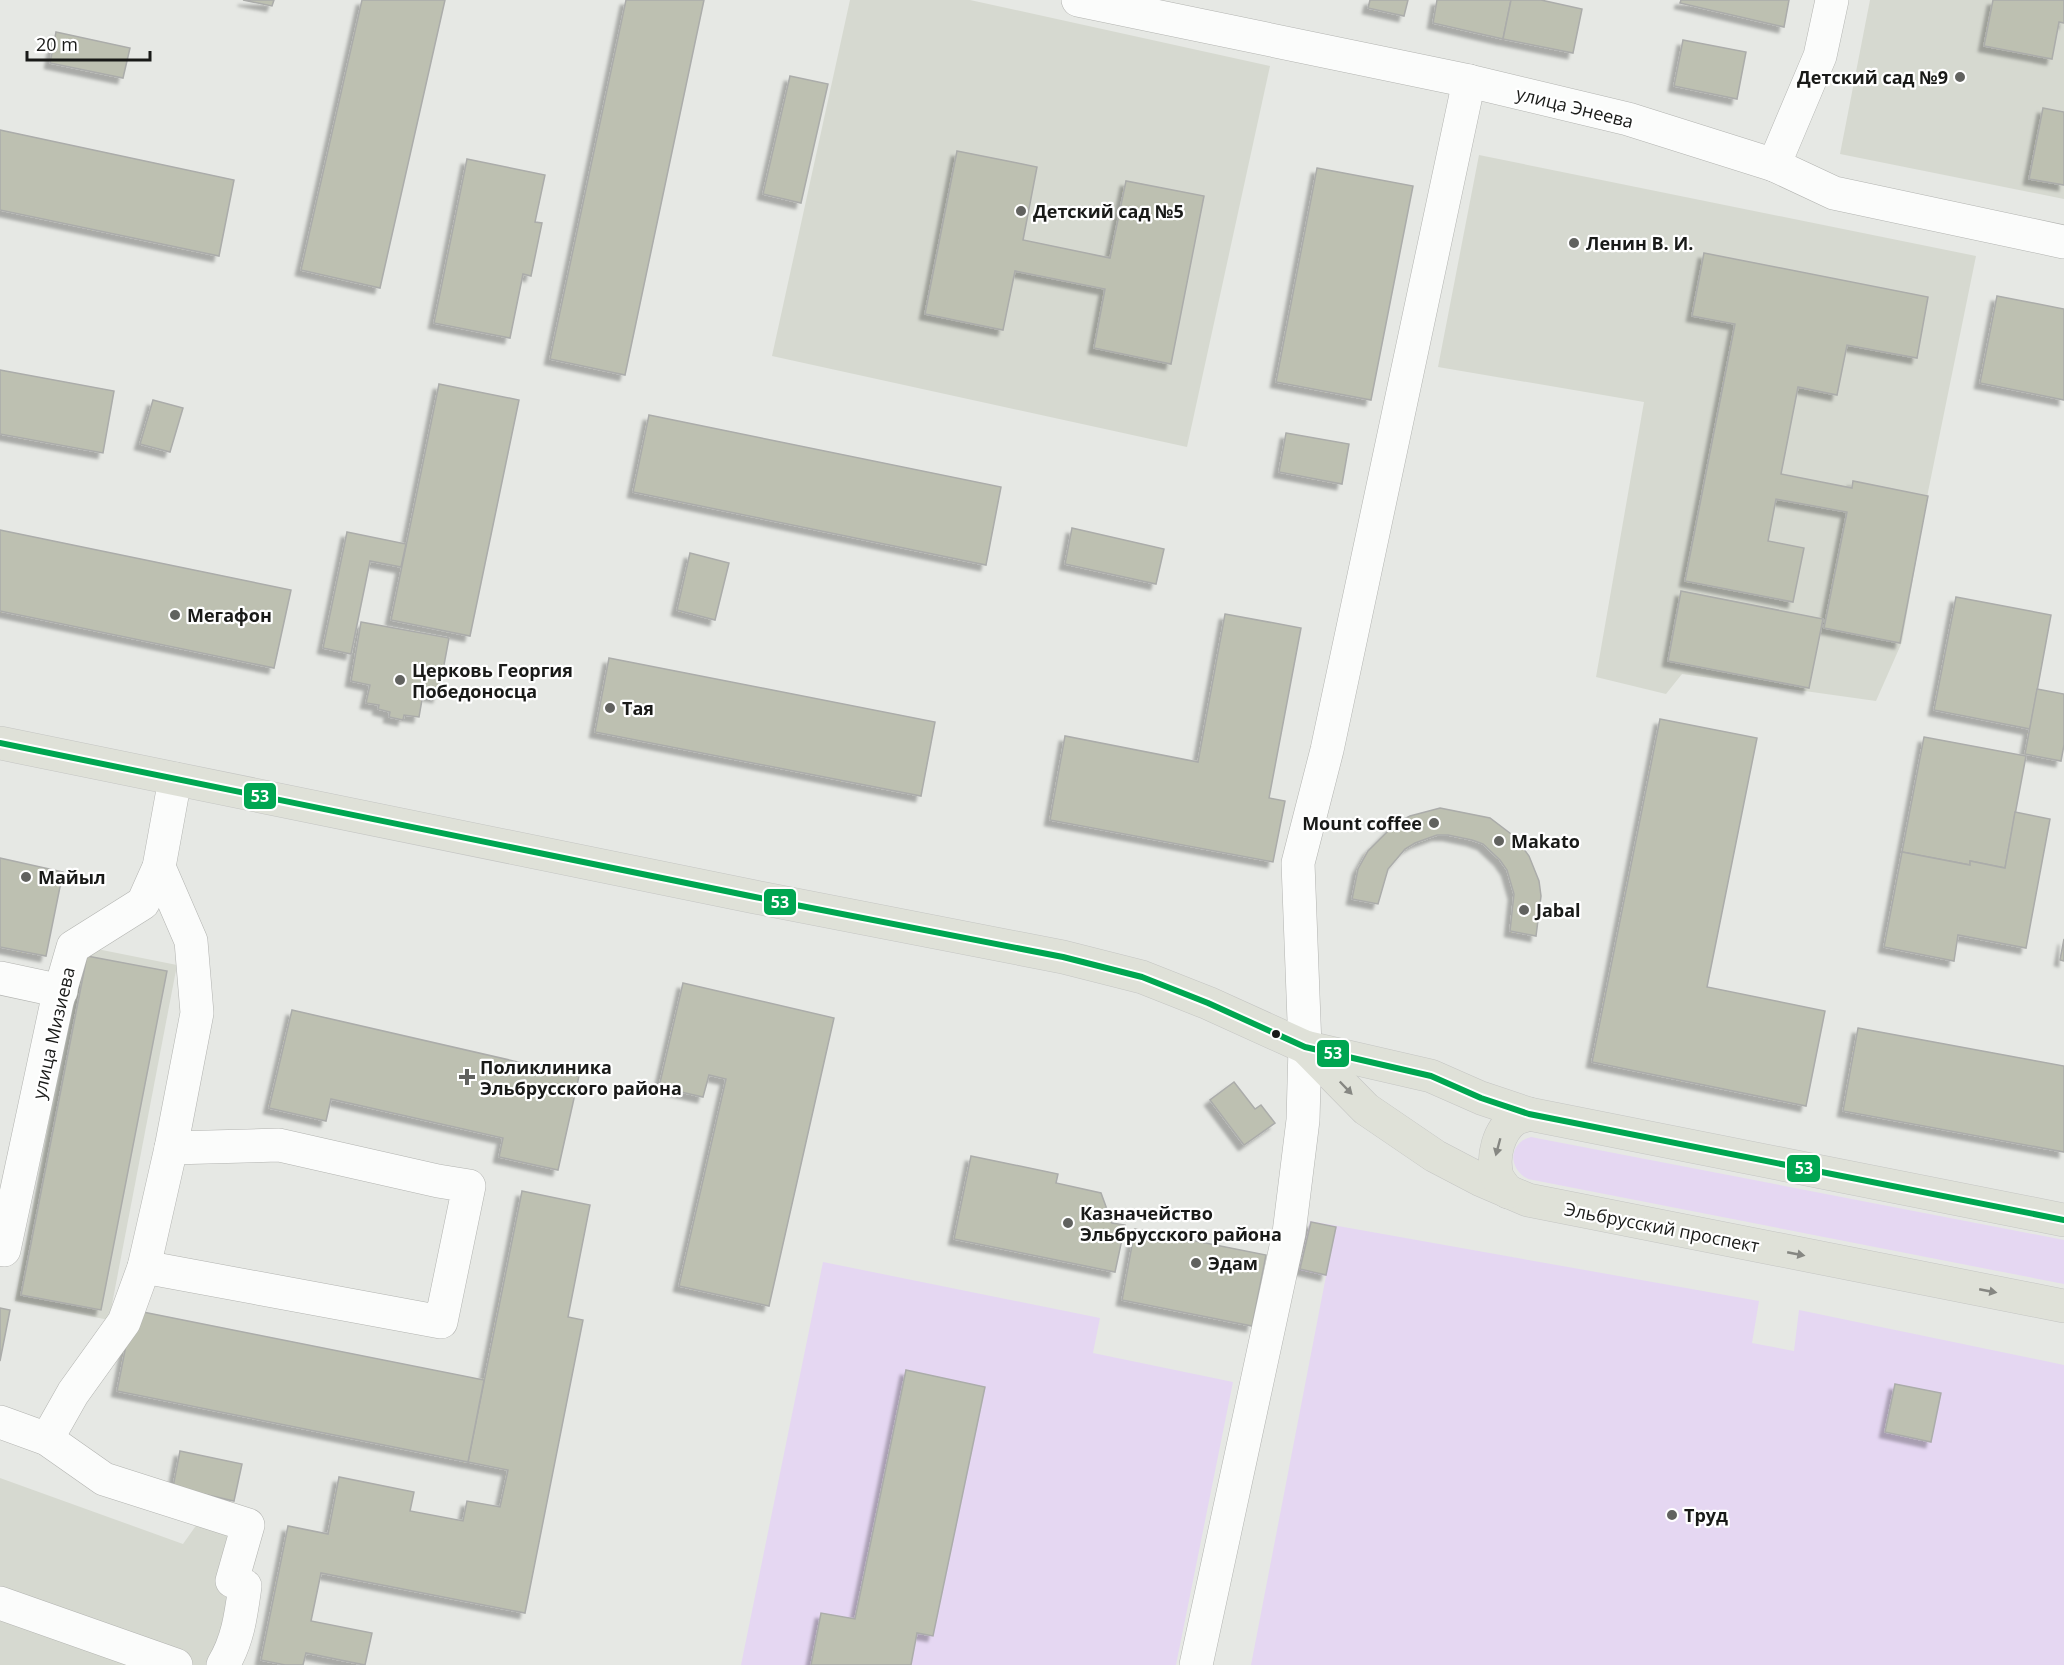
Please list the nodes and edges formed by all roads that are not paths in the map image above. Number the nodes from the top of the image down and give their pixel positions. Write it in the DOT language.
graph roads {
  1 [pos="1078,0"];
  2 [pos="1832,0"];
  3 [pos="1197,12"];
  4 [pos="1469,81"];
  5 [pos="1774,165"];
  6 [pos="2064,242"];
  7 [pos="0,742"];
  8 [pos="175,779"];
  9 [pos="159,867"];
  10 [pos="0,978"];
  11 [pos="61,991"];
  12 [pos="1305,1047"];
  13 [pos="1529,1114"];
  14 [pos="171,1148"];
  15 [pos="1508,1192"];
  16 [pos="2064,1220"];
  17 [pos="0,1249"];
  18 [pos="144,1267"];
  19 [pos="2064,1306"];
  20 [pos="0,1422"];
  21 [pos="47,1439"];
  22 [pos="0,1603"];
  23 [pos="176,1665"];
  24 [pos="223,1665"];
  25 [pos="1196,1665"];
  1 -- 3 [label="street, улица Энеева"];
  2 -- 5 [label="street"];
  3 -- 4 [label="street, улица Энеева"];
  4 -- 5 [label="street, улица Энеева"];
  4 -- 12 [label="street"];
  5 -- 6 [label="street, улица Энеева"];
  7 -- 8 [label="main road, Эльбрусский проспект"];
  8 -- 9 [label="street, улица Мизиева"];
  8 -- 12 [label="main road, Эльбрусский проспект"];
  9 -- 11 [label="street, улица Мизиева"];
  9 -- 14 [label="street"];
  10 -- 11 [label="street"];
  11 -- 17 [label="street, улица Мизиева"];
  12 -- 13 [label="main road, Эльбрусский проспект"];
  12 -- 15 [label="main road, Эльбрусский проспект, one-way"];
  12 -- 25 [label="street"];
  13 -- 15 [label="main road, one-way"];
  13 -- 16 [label="main road, Эльбрусский проспект"];
  14 -- 18 [label="street"];
  14 -- 18 [label="street"];
  15 -- 19 [label="main road, Эльбрусский проспект, one-way"];
  18 -- 21 [label="street"];
  20 -- 21 [label="street"];
  21 -- 24 [label="street"];
  22 -- 23 [label="street"];
}
